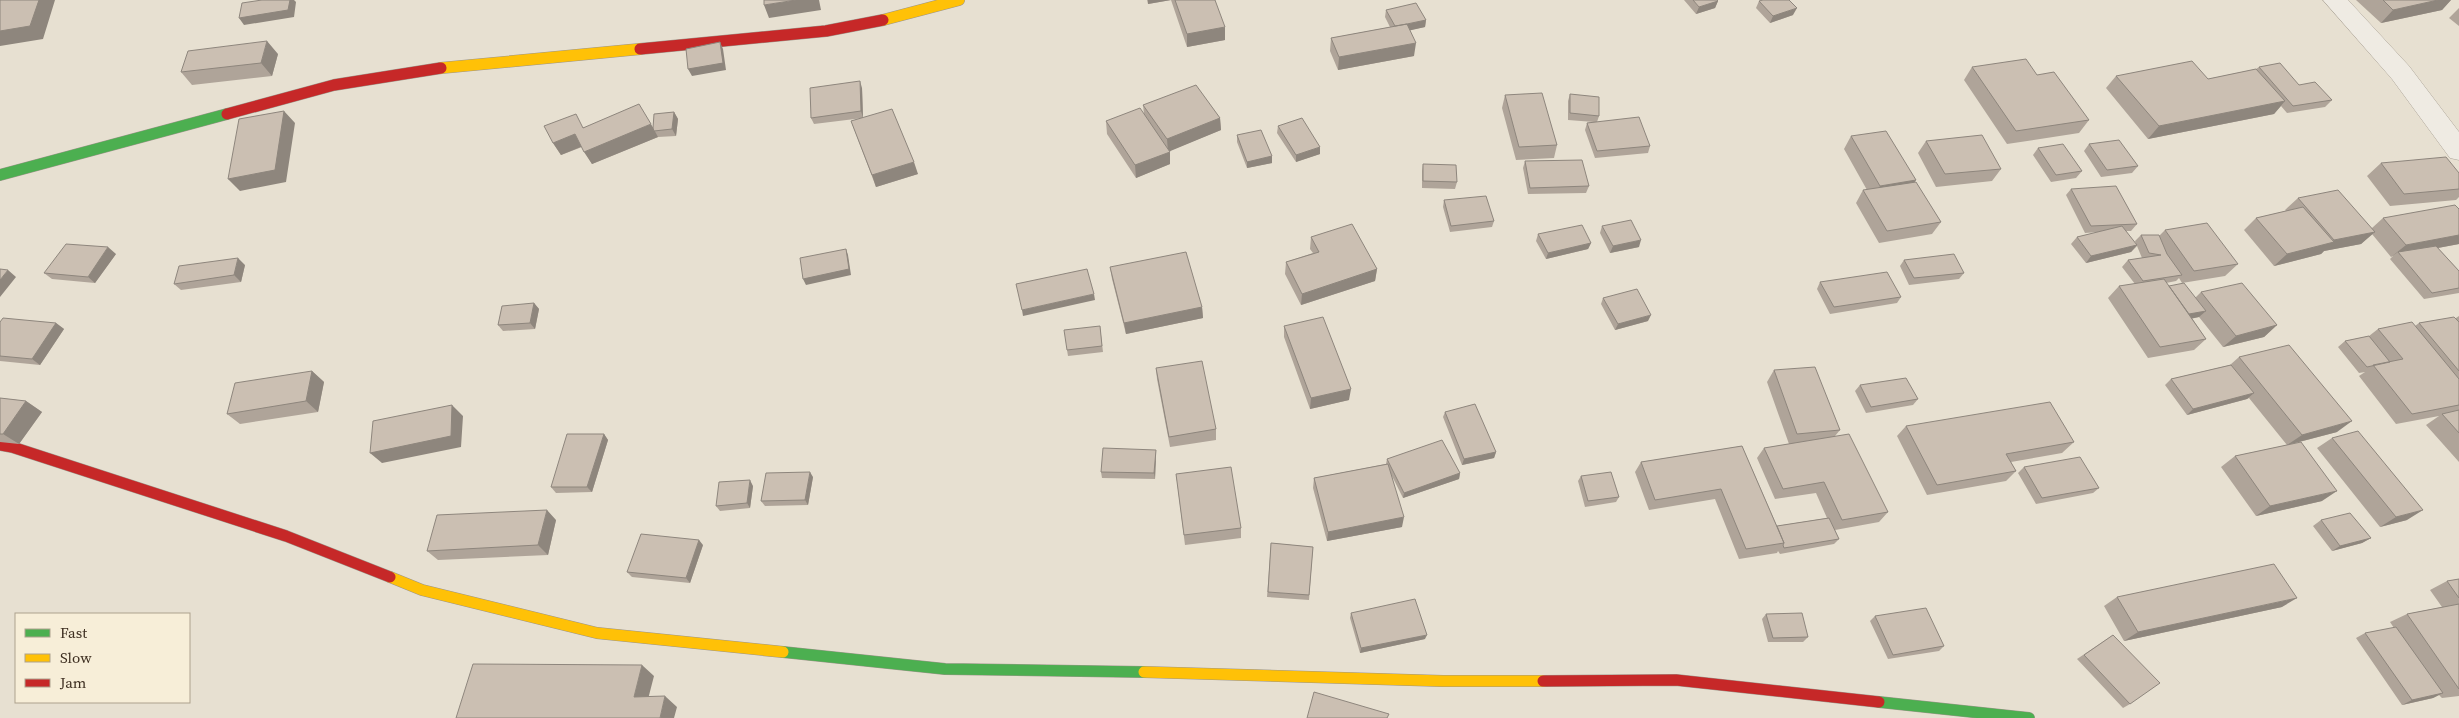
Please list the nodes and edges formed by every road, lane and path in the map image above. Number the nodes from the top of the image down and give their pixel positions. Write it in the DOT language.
graph roads {
  1 [pos="959,0"];
  2 [pos="2334,0"];
  3 [pos="2459,151"];
  4 [pos="0,175"];
  5 [pos="0,445"];
  6 [pos="2029,718"];
  1 -- 4 [label="street"];
  2 -- 3 [label="street"];
  5 -- 6 [label="street"];
}
